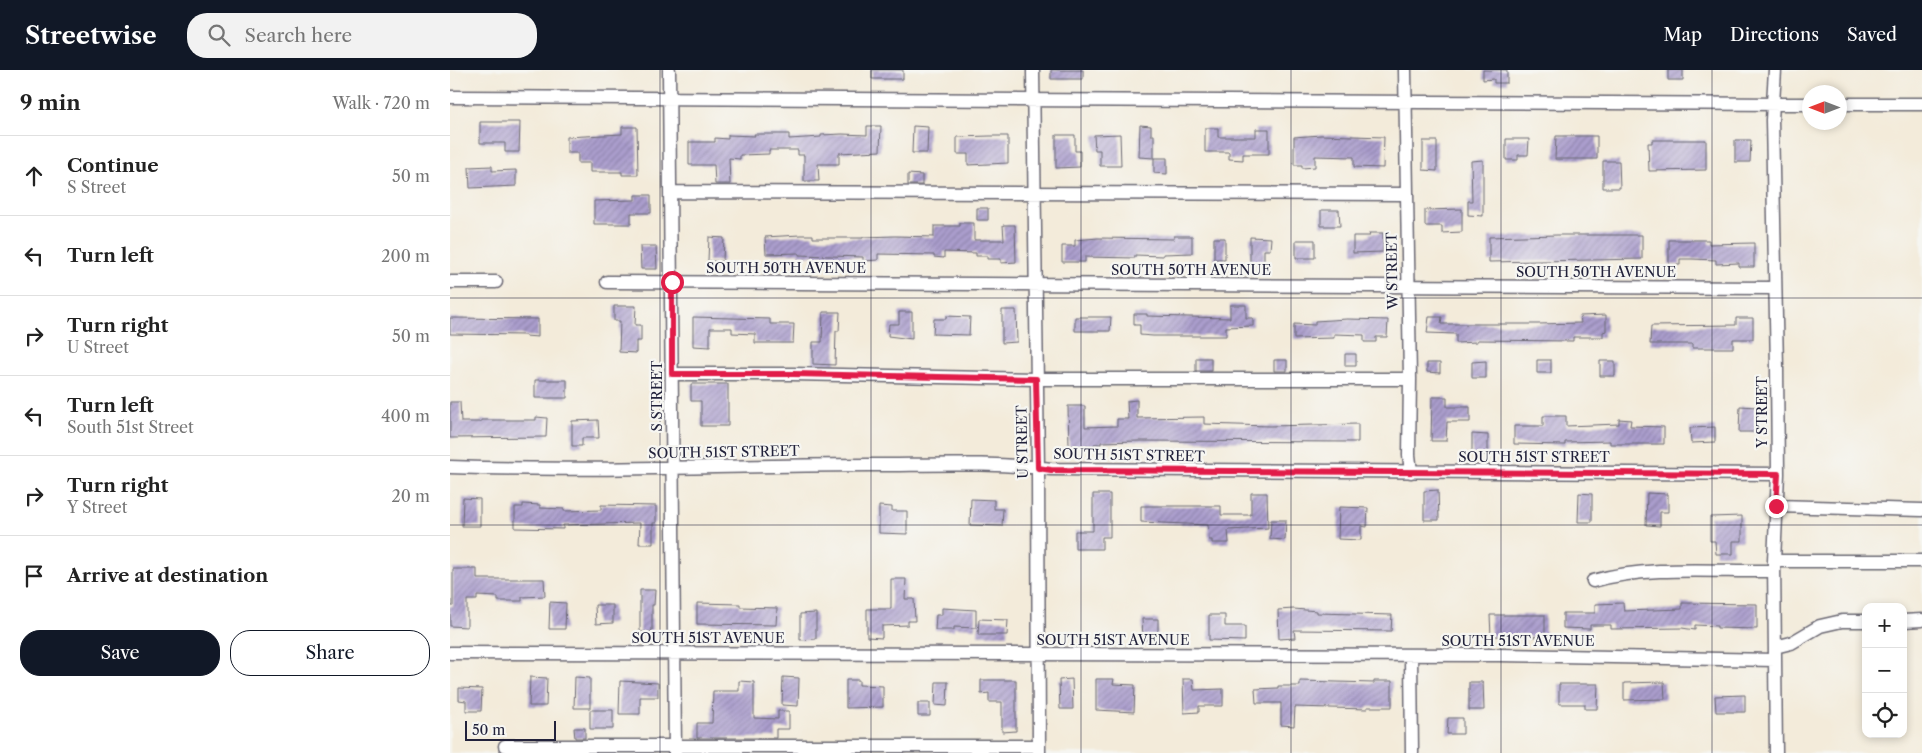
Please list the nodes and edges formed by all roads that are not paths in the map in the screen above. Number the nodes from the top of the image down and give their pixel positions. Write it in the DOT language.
graph roads {
  1 [pos="669,70"];
  2 [pos="1033,70"];
  3 [pos="1405,70"];
  4 [pos="1775,70"];
  5 [pos="450,96"];
  6 [pos="670,98"];
  7 [pos="1033,100"];
  8 [pos="1405,102"];
  9 [pos="1774,104"];
  10 [pos="1802,104"];
  11 [pos="1847,104"];
  12 [pos="1922,104"];
  13 [pos="671,192"];
  14 [pos="1034,193"];
  15 [pos="1406,194"];
  16 [pos="450,282"];
  17 [pos="496,282"];
  18 [pos="607,282"];
  19 [pos="672,282"];
  20 [pos="1035,285"];
  21 [pos="1407,286"];
  22 [pos="1774,288"];
  23 [pos="672,374"];
  24 [pos="1036,379"];
  25 [pos="1410,379"];
  26 [pos="450,467"];
  27 [pos="672,467"];
  28 [pos="1038,468"];
  29 [pos="1411,472"];
  30 [pos="1778,474"];
  31 [pos="1776,506"];
  32 [pos="1922,510"];
  33 [pos="1922,562"];
  34 [pos="1774,566"];
  35 [pos="1593,581"];
  36 [pos="1922,620"];
  37 [pos="1862,621"];
  38 [pos="1907,621"];
  39 [pos="1775,647"];
  40 [pos="450,652"];
  41 [pos="675,653"];
  42 [pos="1039,654"];
  43 [pos="1411,656"];
  44 [pos="1775,660"];
  45 [pos="505,746"];
  46 [pos="1039,749"];
  47 [pos="675,750"];
  48 [pos="1412,753"];
  49 [pos="1776,753"];
  1 -- 6 [label="street, S STREET"];
  2 -- 7 [label="street, U STREET"];
  3 -- 8 [label="street, W STREET"];
  4 -- 9 [label="street, Y STREET"];
  5 -- 6 [label="street"];
  6 -- 7 [label="street"];
  6 -- 13 [label="street, S STREET"];
  7 -- 8 [label="street"];
  7 -- 14 [label="street, U STREET"];
  8 -- 9 [label="street"];
  8 -- 15 [label="street, W STREET"];
  9 -- 10 [label="street"];
  9 -- 22 [label="street, Y STREET"];
  11 -- 12 [label="street"];
  13 -- 14 [label="street"];
  13 -- 19 [label="street, S STREET"];
  14 -- 15 [label="street"];
  14 -- 20 [label="street, U STREET"];
  15 -- 21 [label="street, W STREET"];
  16 -- 17 [label="street"];
  18 -- 19 [label="street, SOUTH 50TH AVENUE"];
  19 -- 20 [label="street, SOUTH 50TH AVENUE"];
  19 -- 23 [label="street, S STREET"];
  20 -- 21 [label="street, SOUTH 50TH AVENUE"];
  20 -- 24 [label="street, U STREET"];
  21 -- 22 [label="street, SOUTH 50TH AVENUE"];
  21 -- 25 [label="street, W STREET"];
  22 -- 30 [label="street, Y STREET"];
  23 -- 24 [label="street"];
  23 -- 27 [label="street, S STREET"];
  24 -- 25 [label="street"];
  24 -- 28 [label="street, U STREET"];
  25 -- 29 [label="street, W STREET"];
  26 -- 27 [label="street, SOUTH 51ST STREET"];
  27 -- 28 [label="street, SOUTH 51ST STREET"];
  27 -- 41 [label="street, S STREET"];
  28 -- 29 [label="street, SOUTH 51ST STREET"];
  28 -- 42 [label="street, U STREET"];
  29 -- 30 [label="street, SOUTH 51ST STREET"];
  30 -- 31 [label="street, Y STREET"];
  31 -- 32 [label="street"];
  31 -- 34 [label="street, Y STREET"];
  33 -- 34 [label="street"];
  34 -- 35 [label="street"];
  34 -- 39 [label="street, Y STREET"];
  36 -- 38 [label="street"];
  37 -- 39 [label="street"];
  39 -- 44 [label="street, Y STREET"];
  40 -- 41 [label="street, SOUTH 51ST AVENUE"];
  41 -- 42 [label="street, SOUTH 51ST AVENUE"];
  41 -- 47 [label="street, S STREET"];
  42 -- 43 [label="street, SOUTH 51ST AVENUE"];
  42 -- 46 [label="street, U STREET"];
  43 -- 44 [label="street, SOUTH 51ST AVENUE"];
  43 -- 48 [label="street"];
  44 -- 49 [label="street, Y STREET"];
  45 -- 47 [label="street"];
  46 -- 47 [label="street"];
}
